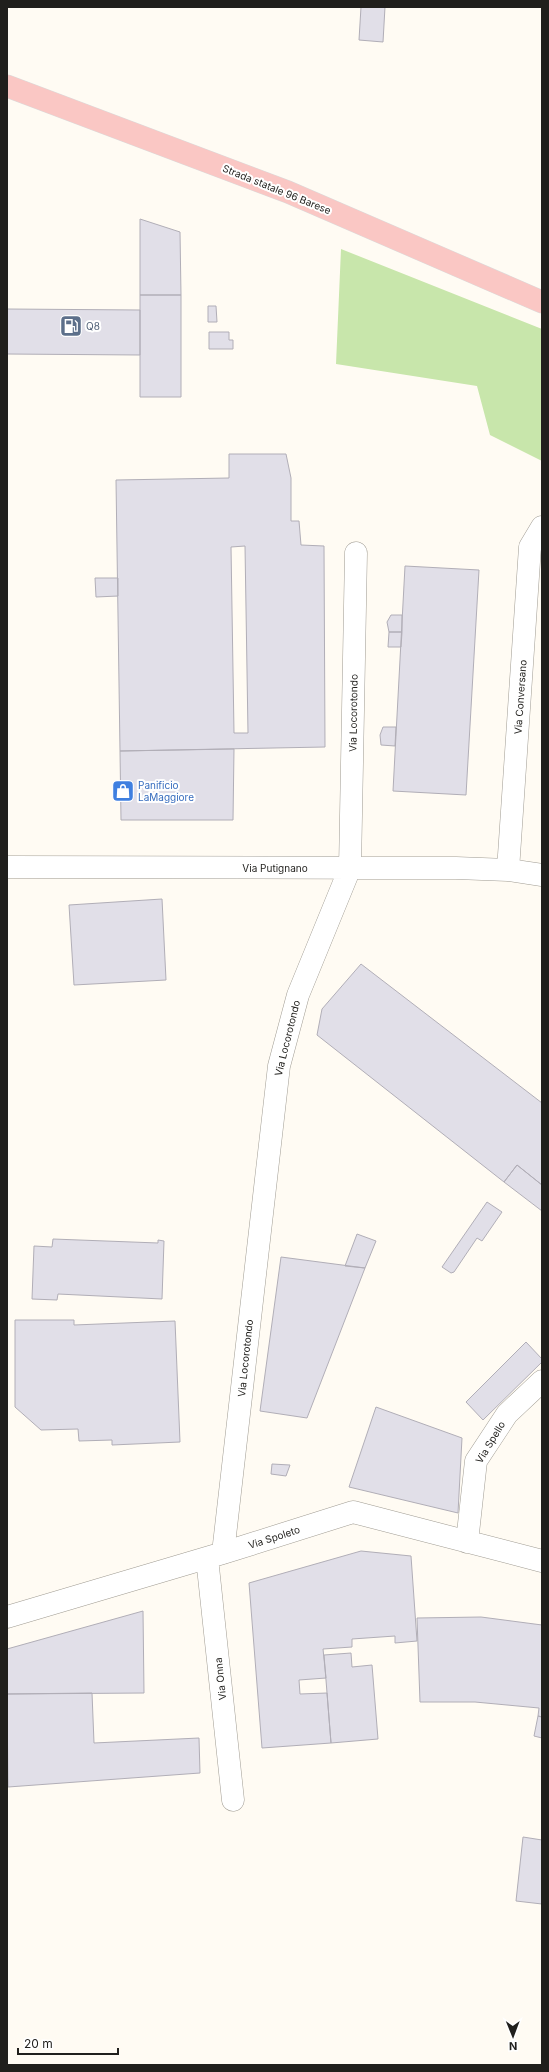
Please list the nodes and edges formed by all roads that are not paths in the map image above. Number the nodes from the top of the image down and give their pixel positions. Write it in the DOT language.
graph roads {
  1 [pos="7,86"];
  2 [pos="542,302"];
  3 [pos="542,527"];
  4 [pos="356,553"];
  5 [pos="7,867"];
  6 [pos="350,868"];
  7 [pos="508,870"];
  8 [pos="542,875"];
  9 [pos="542,1381"];
  10 [pos="467,1542"];
  11 [pos="215,1556"];
  12 [pos="542,1561"];
  13 [pos="7,1617"];
  14 [pos="233,1800"];
  1 -- 2 [label="main road, Strada statale 96 Barese"];
  3 -- 7 [label="street, Via Conversano"];
  4 -- 6 [label="street, Via Locorotondo"];
  5 -- 6 [label="street, Via Putignano"];
  6 -- 7 [label="street, Via Putignano"];
  6 -- 11 [label="street, Via Locorotondo"];
  7 -- 8 [label="street, Via Putignano"];
  9 -- 10 [label="street, Via Spello"];
  10 -- 11 [label="street, Via Spoleto"];
  10 -- 12 [label="street, Via Spoleto"];
  11 -- 13 [label="street, Via Spoleto"];
  11 -- 14 [label="street, Via Onna"];
}
